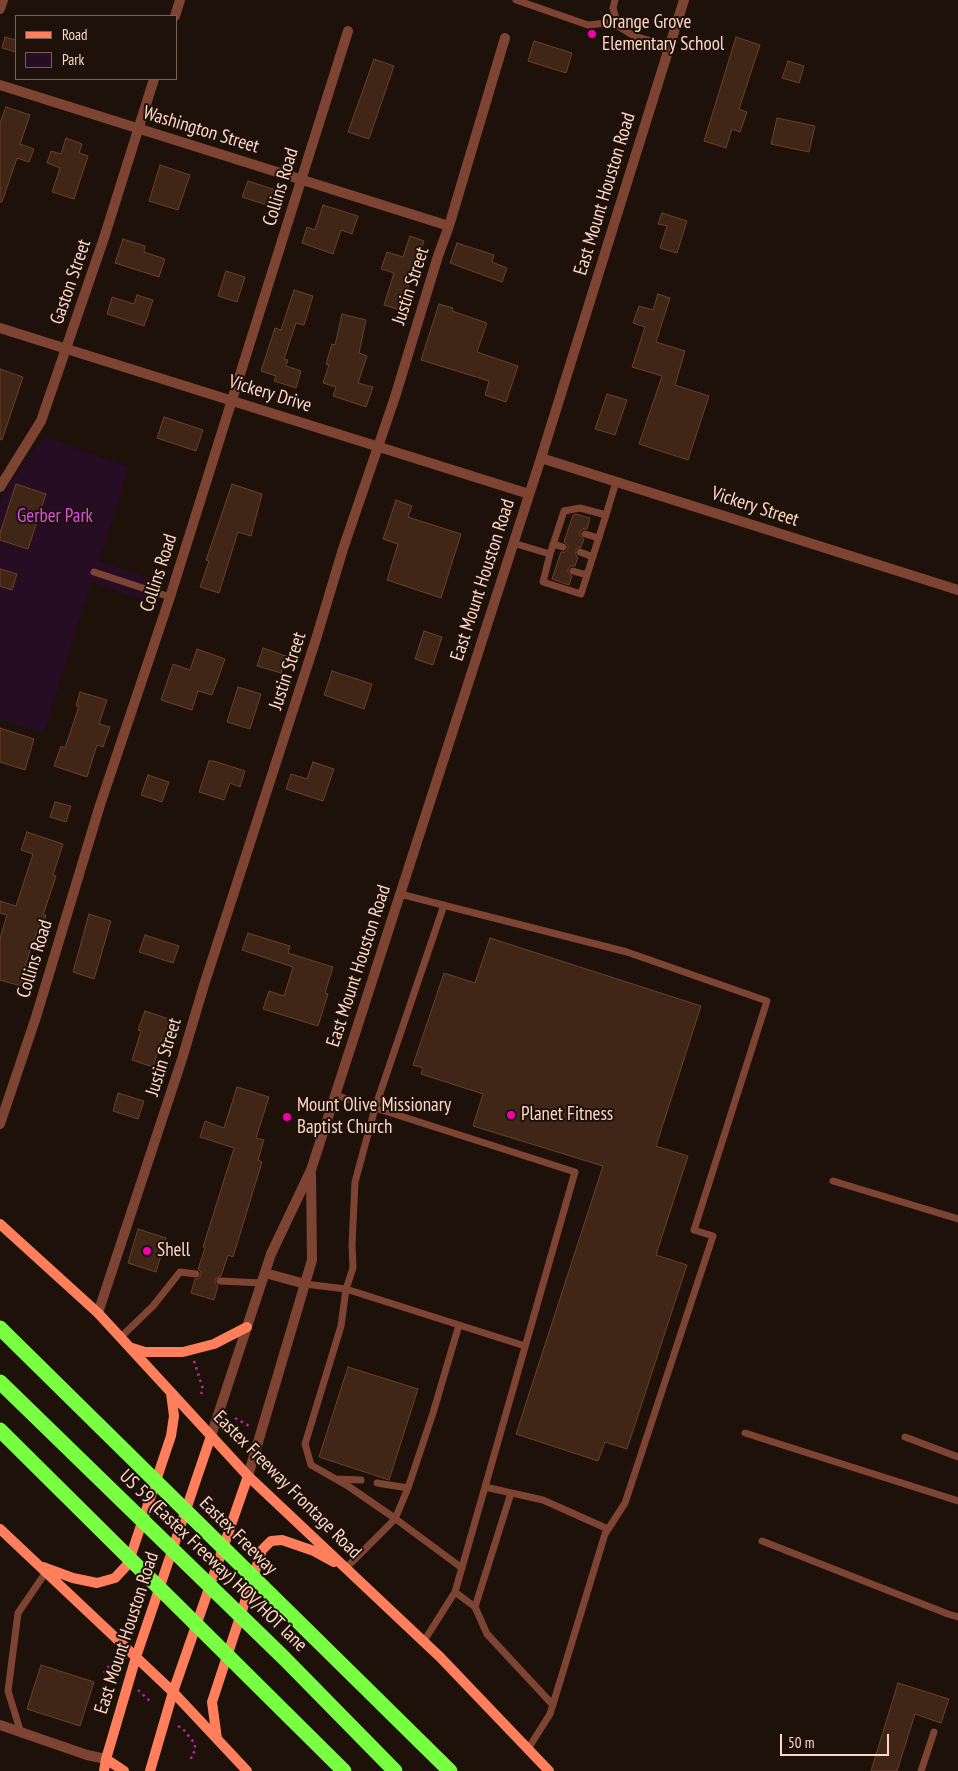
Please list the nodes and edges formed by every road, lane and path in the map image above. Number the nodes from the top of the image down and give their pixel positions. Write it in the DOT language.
graph roads {
  1 [pos="3,0"];
  2 [pos="180,0"];
  3 [pos="516,0"];
  4 [pos="614,0"];
  5 [pos="684,0"];
  6 [pos="0,9"];
  7 [pos="175,15"];
  8 [pos="616,22"];
  9 [pos="348,32"];
  10 [pos="505,38"];
  11 [pos="670,46"];
  12 [pos="154,80"];
  13 [pos="0,85"];
  14 [pos="138,128"];
  15 [pos="302,180"];
  16 [pos="449,226"];
  17 [pos="0,328"];
  18 [pos="66,348"];
  19 [pos="232,401"];
  20 [pos="378,446"];
  21 [pos="541,458"];
  22 [pos="616,482"];
  23 [pos="0,487"];
  24 [pos="529,494"];
  25 [pos="606,515"];
  26 [pos="560,526"];
  27 [pos="568,529"];
  28 [pos="586,534"];
  29 [pos="599,538"];
  30 [pos="513,543"];
  31 [pos="553,544"];
  32 [pos="563,547"];
  33 [pos="580,552"];
  34 [pos="550,554"];
  35 [pos="593,557"];
  36 [pos="548,563"];
  37 [pos="557,566"];
  38 [pos="573,571"];
  39 [pos="94,572"];
  40 [pos="587,575"];
  41 [pos="958,590"];
  42 [pos="170,597"];
  43 [pos="400,894"];
  44 [pos="444,905"];
  45 [pos="335,1095"];
  46 [pos="375,1108"];
  47 [pos="0,1124"];
  48 [pos="311,1170"];
  49 [pos="834,1181"];
  50 [pos="958,1219"];
  51 [pos="0,1224"];
  52 [pos="196,1274"];
  53 [pos="264,1278"];
  54 [pos="220,1281"];
  55 [pos="305,1284"];
  56 [pos="346,1289"];
  57 [pos="98,1313"];
  58 [pos="459,1325"];
  59 [pos="247,1326"];
  60 [pos="0,1328"];
  61 [pos="121,1337"];
  62 [pos="525,1346"];
  63 [pos="129,1347"];
  64 [pos="193,1357"];
  65 [pos="0,1382"];
  66 [pos="203,1389"];
  67 [pos="171,1392"];
  68 [pos="201,1394"];
  69 [pos="207,1394"];
  70 [pos="235,1418"];
  71 [pos="252,1428"];
  72 [pos="0,1430"];
  73 [pos="745,1433"];
  74 [pos="211,1436"];
  75 [pos="905,1437"];
  76 [pos="958,1457"];
  77 [pos="248,1476"];
  78 [pos="335,1479"];
  79 [pos="361,1480"];
  80 [pos="377,1483"];
  81 [pos="485,1487"];
  82 [pos="408,1488"];
  83 [pos="511,1492"];
  84 [pos="958,1501"];
  85 [pos="395,1519"];
  86 [pos="0,1529"];
  87 [pos="608,1529"];
  88 [pos="762,1541"];
  89 [pos="38,1564"];
  90 [pos="346,1568"];
  91 [pos="462,1568"];
  92 [pos="46,1572"];
  93 [pos="455,1592"];
  94 [pos="475,1607"];
  95 [pos="958,1617"];
  96 [pos="424,1642"];
  97 [pos="136,1657"];
  98 [pos="111,1671"];
  99 [pos="104,1673"];
  100 [pos="135,1687"];
  101 [pos="173,1692"];
  102 [pos="152,1702"];
  103 [pos="553,1705"];
  104 [pos="186,1724"];
  105 [pos="0,1725"];
  106 [pos="178,1726"];
  107 [pos="183,1729"];
  108 [pos="934,1732"];
  109 [pos="21,1733"];
  110 [pos="217,1739"];
  111 [pos="528,1749"];
  112 [pos="106,1759"];
  113 [pos="192,1762"];
  114 [pos="104,1771"];
  115 [pos="124,1771"];
  116 [pos="150,1771"];
  117 [pos="247,1771"];
  118 [pos="344,1771"];
  119 [pos="396,1771"];
  120 [pos="450,1771"];
  121 [pos="549,1771"];
  122 [pos="921,1771"];
  1 -- 6 [label="street"];
  2 -- 7 [label="street"];
  3 -- 8 [label="lane"];
  4 -- 8 [label="lane"];
  5 -- 11 [label="street, East Mount Houston Road"];
  8 -- 11 [label="lane"];
  9 -- 15 [label="street, Collins Road"];
  10 -- 16 [label="street, Justin Street"];
  11 -- 21 [label="street, East Mount Houston Road"];
  12 -- 14 [label="street, Gaston Street"];
  13 -- 14 [label="street, Washington Street"];
  14 -- 15 [label="street, Washington Street"];
  14 -- 18 [label="street, Gaston Street"];
  15 -- 16 [label="street, Washington Street"];
  15 -- 19 [label="street, Collins Road"];
  16 -- 20 [label="street, Justin Street"];
  17 -- 18 [label="street, Vickery Drive"];
  18 -- 19 [label="street, Vickery Drive"];
  18 -- 23 [label="street, Gaston Street"];
  19 -- 20 [label="street, Vickery Drive"];
  19 -- 42 [label="street, Collins Road"];
  20 -- 24 [label="street, Vickery Drive"];
  20 -- 57 [label="street, Justin Street"];
  21 -- 22 [label="street, Vickery Street"];
  21 -- 24 [label="street, East Mount Houston Road"];
  22 -- 25 [label="lane"];
  22 -- 41 [label="street, Vickery Street"];
  24 -- 30 [label="street, East Mount Houston Road"];
  25 -- 26 [label="lane"];
  25 -- 29 [label="lane"];
  26 -- 27 [label="lane"];
  26 -- 31 [label="lane"];
  28 -- 29 [label="lane"];
  29 -- 35 [label="lane"];
  30 -- 34 [label="lane"];
  30 -- 43 [label="street, East Mount Houston Road"];
  31 -- 32 [label="lane"];
  31 -- 34 [label="lane"];
  33 -- 35 [label="lane"];
  34 -- 36 [label="lane"];
  35 -- 40 [label="lane"];
  36 -- 37 [label="lane"];
  36 -- 40 [label="lane"];
  38 -- 40 [label="lane"];
  39 -- 42 [label="lane"];
  42 -- 47 [label="street, Collins Road"];
  43 -- 44 [label="lane"];
  43 -- 45 [label="street, East Mount Houston Road"];
  44 -- 46 [label="lane"];
  44 -- 87 [label="lane"];
  45 -- 46 [label="lane"];
  45 -- 48 [label="street, East Mount Houston Road"];
  46 -- 56 [label="lane"];
  46 -- 62 [label="lane"];
  48 -- 53 [label="street, East Mount Houston Road"];
  48 -- 55 [label="street, East Mount Houston Road"];
  49 -- 50 [label="lane"];
  51 -- 57 [label="main road, Eastex Freeway Frontage Road"];
  52 -- 61 [label="lane"];
  53 -- 54 [label="lane"];
  53 -- 55 [label="street"];
  53 -- 59 [label="street, East Mount Houston Road"];
  55 -- 56 [label="lane"];
  55 -- 77 [label="street, East Mount Houston Road"];
  56 -- 58 [label="lane"];
  56 -- 78 [label="lane"];
  57 -- 61 [label="main road, Eastex Freeway Frontage Road"];
  58 -- 62 [label="lane"];
  58 -- 82 [label="lane"];
  59 -- 63 [label="main road"];
  59 -- 74 [label="street, East Mount Houston Road"];
  60 -- 120 [label="highway, Eastex Freeway"];
  61 -- 63 [label="main road, Eastex Freeway Frontage Road"];
  62 -- 81 [label="lane"];
  63 -- 67 [label="main road, Eastex Freeway Frontage Road"];
  64 -- 66 [label="path"];
  65 -- 119 [label="highway, US 59 (Eastex Freeway) HOV/HOT lane"];
  66 -- 68 [label="path"];
  66 -- 69 [label="path"];
  67 -- 74 [label="main road, Eastex Freeway Frontage Road"];
  67 -- 89 [label="main road"];
  70 -- 71 [label="path"];
  72 -- 118 [label="highway"];
  73 -- 84 [label="lane"];
  74 -- 77 [label="main road, Eastex Freeway Frontage Road"];
  74 -- 97 [label="main road, East Mount Houston Road"];
  75 -- 76 [label="lane"];
  77 -- 90 [label="main road, Eastex Freeway Frontage Road"];
  77 -- 101 [label="main road, East Mount Houston Road"];
  78 -- 79 [label="lane"];
  78 -- 85 [label="lane"];
  80 -- 82 [label="lane"];
  81 -- 83 [label="lane"];
  81 -- 91 [label="lane"];
  82 -- 85 [label="lane"];
  83 -- 87 [label="lane"];
  83 -- 94 [label="lane"];
  85 -- 90 [label="lane"];
  85 -- 91 [label="lane"];
  86 -- 89 [label="main road"];
  87 -- 103 [label="lane"];
  88 -- 95 [label="lane"];
  89 -- 92 [label="main road"];
  90 -- 96 [label="main road, Eastex Freeway Frontage Road"];
  90 -- 110 [label="main road"];
  91 -- 93 [label="lane"];
  92 -- 97 [label="main road"];
  92 -- 109 [label="lane"];
  93 -- 94 [label="lane"];
  93 -- 96 [label="lane"];
  94 -- 103 [label="lane"];
  96 -- 111 [label="main road, Eastex Freeway Frontage Road"];
  97 -- 101 [label="main road"];
  97 -- 112 [label="main road, East Mount Houston Road"];
  98 -- 99 [label="path"];
  100 -- 102 [label="path"];
  101 -- 110 [label="main road"];
  101 -- 116 [label="main road, East Mount Houston Road"];
  103 -- 111 [label="lane"];
  104 -- 107 [label="path"];
  105 -- 109 [label="street"];
  106 -- 107 [label="path"];
  107 -- 113 [label="path"];
  108 -- 122 [label="lane"];
  109 -- 112 [label="street"];
  110 -- 117 [label="main road"];
  111 -- 121 [label="main road, Eastex Freeway Frontage Road"];
  112 -- 114 [label="main road, East Mount Houston Road"];
  112 -- 115 [label="main road"];
}
